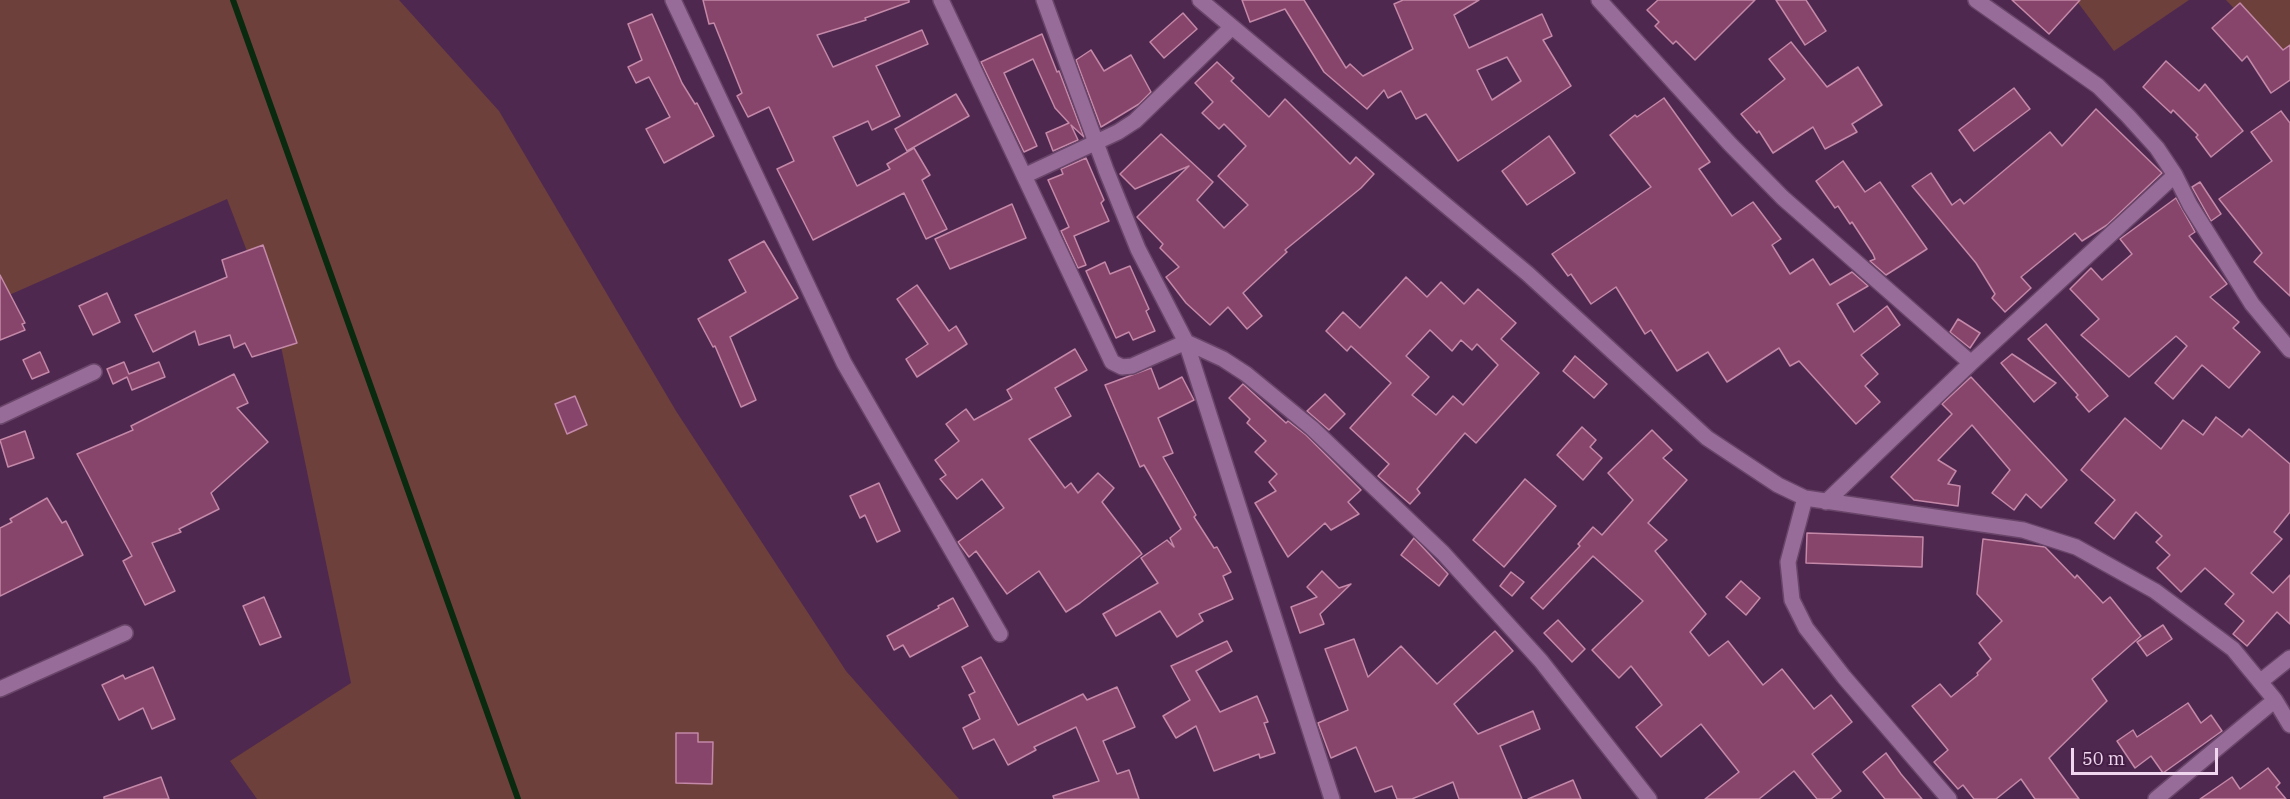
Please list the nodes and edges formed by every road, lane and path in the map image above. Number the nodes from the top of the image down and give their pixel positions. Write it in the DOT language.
graph roads {
  1 [pos="673,0"];
  2 [pos="940,0"];
  3 [pos="1044,0"];
  4 [pos="1200,0"];
  5 [pos="1599,0"];
  6 [pos="1976,0"];
  7 [pos="1232,27"];
  8 [pos="1095,143"];
  9 [pos="2175,175"];
  10 [pos="1024,176"];
  11 [pos="1186,342"];
  12 [pos="2290,350"];
  13 [pos="1971,363"];
  14 [pos="94,372"];
  15 [pos="0,416"];
  16 [pos="1806,498"];
  17 [pos="1826,502"];
  18 [pos="125,633"];
  19 [pos="1000,634"];
  20 [pos="2290,658"];
  21 [pos="2261,681"];
  22 [pos="0,689"];
  23 [pos="2275,700"];
  24 [pos="2290,725"];
  25 [pos="1332,799"];
  26 [pos="1649,799"];
  27 [pos="1949,799"];
  28 [pos="2156,799"];
  1 -- 19 [label="street"];
  2 -- 10 [label="street"];
  3 -- 8 [label="street"];
  4 -- 7 [label="street"];
  5 -- 13 [label="street"];
  6 -- 9 [label="street"];
  7 -- 8 [label="street"];
  7 -- 16 [label="street"];
  8 -- 10 [label="street"];
  8 -- 11 [label="street"];
  9 -- 12 [label="street"];
  9 -- 13 [label="street"];
  10 -- 11 [label="street"];
  11 -- 25 [label="street"];
  11 -- 26 [label="street"];
  13 -- 17 [label="street"];
  14 -- 15 [label="street"];
  16 -- 17 [label="street"];
  16 -- 27 [label="street"];
  17 -- 21 [label="street"];
  18 -- 22 [label="street"];
  20 -- 21 [label="street"];
  21 -- 23 [label="street"];
  23 -- 24 [label="street"];
  23 -- 28 [label="street"];
}
